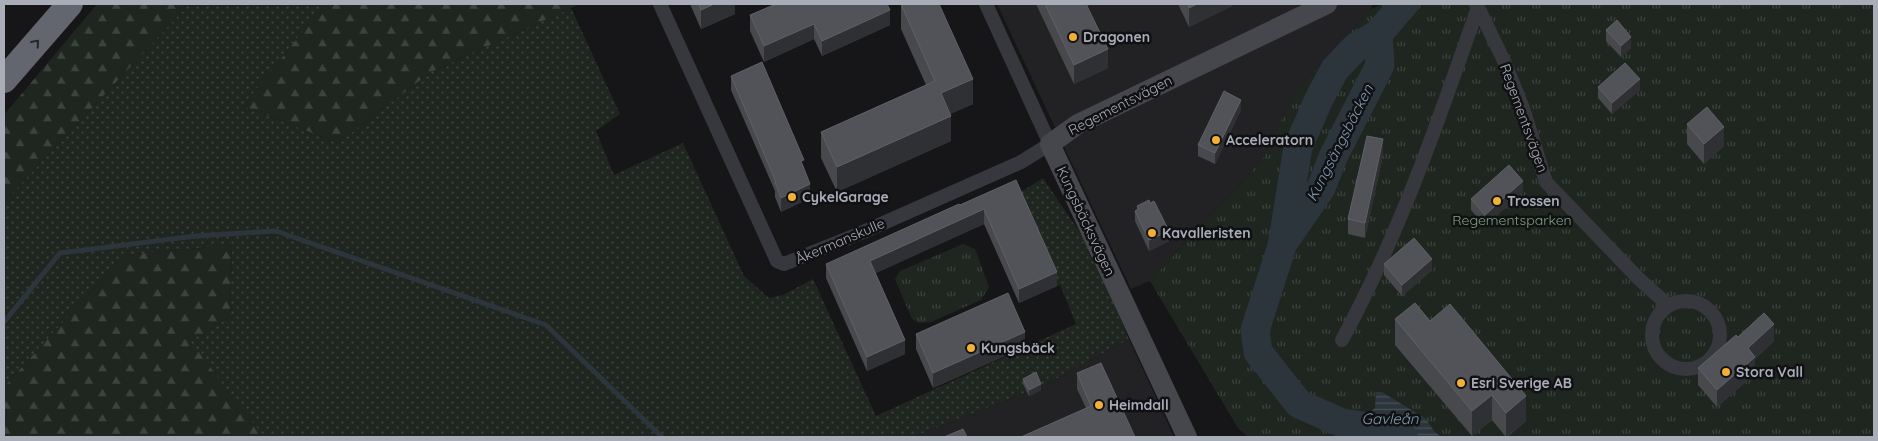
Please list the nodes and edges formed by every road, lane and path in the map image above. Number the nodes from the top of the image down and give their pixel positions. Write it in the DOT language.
graph roads {
  1 [pos="70,4"];
  2 [pos="660,4"];
  3 [pos="986,4"];
  4 [pos="1327,4"];
  5 [pos="1477,5"];
  6 [pos="4,80"];
  7 [pos="1050,144"];
  8 [pos="1668,306"];
  9 [pos="1342,340"];
  10 [pos="1187,437"];
  6 -- 1 [label="highway, one-way"];
  2 -- 7 [label="street, Åkermanskulle"];
  3 -- 7 [label="street, Kungsbäcksvägen"];
  4 -- 7 [label="street, Regementsvägen"];
  5 -- 8 [label="street, Regementsvägen"];
  5 -- 9 [label="street, Regementsvägen"];
  7 -- 10 [label="street, Kungsbäcksvägen"];
  8 -- 8 [label="street"];
}
